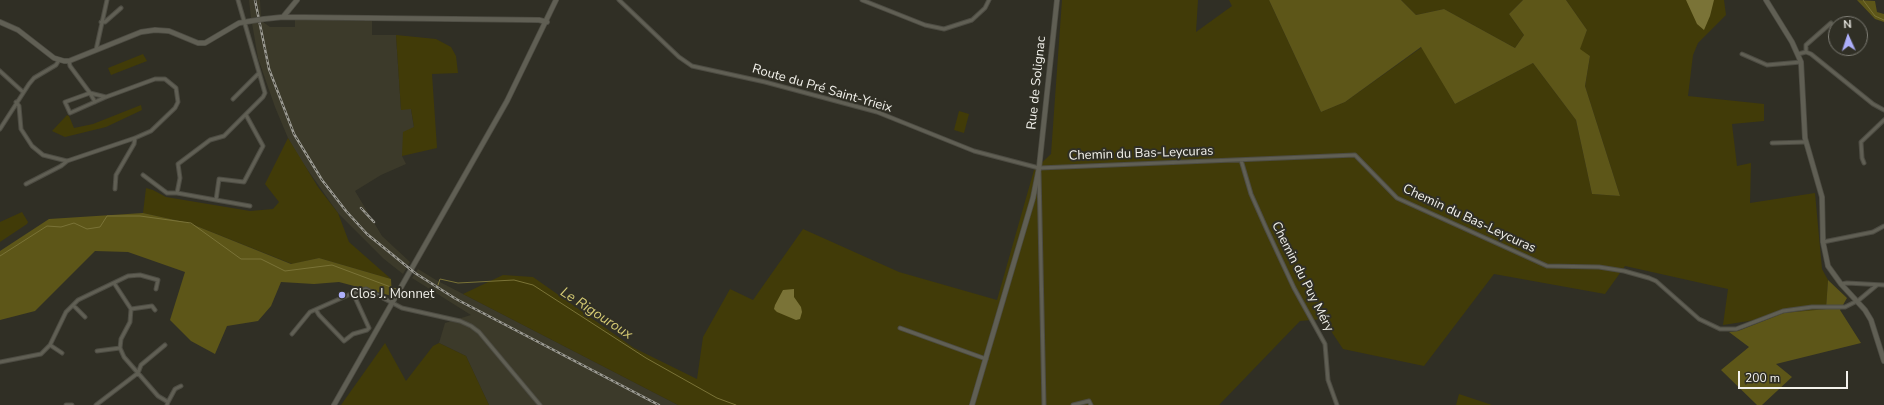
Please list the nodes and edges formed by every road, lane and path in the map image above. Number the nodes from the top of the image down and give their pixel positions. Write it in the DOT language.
graph roads {
  1 [pos="107,0"];
  2 [pos="238,0"];
  3 [pos="297,0"];
  4 [pos="556,0"];
  5 [pos="619,0"];
  6 [pos="862,0"];
  7 [pos="989,0"];
  8 [pos="1057,0"];
  9 [pos="1766,0"];
  10 [pos="121,8"];
  11 [pos="283,17"];
  12 [pos="244,21"];
  13 [pos="0,22"];
  14 [pos="101,22"];
  15 [pos="547,22"];
  16 [pos="1828,26"];
  17 [pos="96,50"];
  18 [pos="1806,52"];
  19 [pos="1742,54"];
  20 [pos="1798,54"];
  21 [pos="59,60"];
  22 [pos="69,61"];
  23 [pos="1801,62"];
  24 [pos="0,71"];
  25 [pos="258,74"];
  26 [pos="23,92"];
  27 [pos="90,93"];
  28 [pos="106,97"];
  29 [pos="233,99"];
  30 [pos="16,102"];
  31 [pos="95,102"];
  32 [pos="1884,110"];
  33 [pos="246,115"];
  34 [pos="1884,120"];
  35 [pos="0,129"];
  36 [pos="135,138"];
  37 [pos="1806,142"];
  38 [pos="1772,143"];
  39 [pos="1241,160"];
  40 [pos="67,161"];
  41 [pos="1864,163"];
  42 [pos="1039,168"];
  43 [pos="143,175"];
  44 [pos="26,184"];
  45 [pos="115,189"];
  46 [pos="178,194"];
  47 [pos="216,200"];
  48 [pos="250,206"];
  49 [pos="1884,226"];
  50 [pos="1823,242"];
  51 [pos="114,283"];
  52 [pos="1840,284"];
  53 [pos="1884,285"];
  54 [pos="1877,286"];
  55 [pos="156,288"];
  56 [pos="353,293"];
  57 [pos="1857,301"];
  58 [pos="392,303"];
  59 [pos="73,305"];
  60 [pos="131,309"];
  61 [pos="155,310"];
  62 [pos="316,310"];
  63 [pos="85,317"];
  64 [pos="900,328"];
  65 [pos="292,334"];
  66 [pos="50,345"];
  67 [pos="165,345"];
  68 [pos="120,348"];
  69 [pos="97,351"];
  70 [pos="62,353"];
  71 [pos="986,359"];
  72 [pos="1884,361"];
  73 [pos="0,362"];
  74 [pos="138,373"];
  75 [pos="181,386"];
  76 [pos="168,404"];
  77 [pos="66,405"];
  78 [pos="72,405"];
  79 [pos="98,405"];
  80 [pos="334,405"];
  81 [pos="540,405"];
  82 [pos="972,405"];
  83 [pos="1044,405"];
  84 [pos="1073,405"];
  85 [pos="1091,405"];
  86 [pos="1337,405"];
  1 -- 14 [label="street"];
  2 -- 12 [label="street"];
  3 -- 11 [label="street"];
  4 -- 15 [label="street"];
  5 -- 42 [label="street, Route du Pré Saint-Yrieix"];
  6 -- 7 [label="street"];
  8 -- 42 [label="street, Rue de Solignac"];
  9 -- 20 [label="street"];
  10 -- 14 [label="street"];
  11 -- 12 [label="street, bridge"];
  11 -- 15 [label="street"];
  12 -- 17 [label="street"];
  12 -- 25 [label="street"];
  13 -- 21 [label="street"];
  14 -- 17 [label="street"];
  15 -- 58 [label="street"];
  16 -- 18 [label="street"];
  17 -- 22 [label="street"];
  18 -- 20 [label="street"];
  18 -- 32 [label="street"];
  19 -- 23 [label="street"];
  20 -- 23 [label="street"];
  21 -- 22 [label="street"];
  21 -- 26 [label="street"];
  22 -- 27 [label="street"];
  23 -- 37 [label="street"];
  24 -- 26 [label="street"];
  25 -- 29 [label="street"];
  25 -- 33 [label="street"];
  26 -- 30 [label="street"];
  27 -- 28 [label="street"];
  27 -- 31 [label="street"];
  27 -- 31 [label="street"];
  28 -- 31 [label="street"];
  28 -- 36 [label="street"];
  30 -- 35 [label="street"];
  30 -- 40 [label="street"];
  33 -- 46 [label="street"];
  33 -- 47 [label="street"];
  34 -- 41 [label="street"];
  36 -- 40 [label="street"];
  36 -- 45 [label="street"];
  37 -- 38 [label="street"];
  37 -- 50 [label="street"];
  39 -- 42 [label="street, Chemin du Bas-Leycuras"];
  39 -- 57 [label="street, Chemin du Bas-Leycuras"];
  39 -- 86 [label="street, Chemin du Puy Méry"];
  40 -- 44 [label="street"];
  42 -- 71 [label="street, Rue de Solignac"];
  42 -- 83 [label="street"];
  43 -- 46 [label="street"];
  46 -- 47 [label="street"];
  47 -- 48 [label="street"];
  49 -- 50 [label="street"];
  50 -- 52 [label="street"];
  51 -- 55 [label="street"];
  51 -- 59 [label="street"];
  51 -- 60 [label="street"];
  52 -- 54 [label="street"];
  52 -- 57 [label="street"];
  53 -- 54 [label="street"];
  54 -- 57 [label="street"];
  56 -- 58 [label="street"];
  56 -- 62 [label="street"];
  56 -- 62 [label="street"];
  57 -- 72 [label="street"];
  58 -- 80 [label="street"];
  58 -- 81 [label="street"];
  59 -- 63 [label="street"];
  59 -- 66 [label="street"];
  60 -- 61 [label="street"];
  60 -- 68 [label="street"];
  62 -- 65 [label="street"];
  64 -- 71 [label="street"];
  66 -- 70 [label="street"];
  66 -- 73 [label="street"];
  67 -- 74 [label="street"];
  68 -- 69 [label="street"];
  68 -- 74 [label="street"];
  71 -- 82 [label="street, Rue de Solignac"];
  74 -- 76 [label="street"];
  74 -- 79 [label="street"];
  75 -- 76 [label="street"];
  77 -- 78 [label="street"];
  84 -- 85 [label="street"];
}
